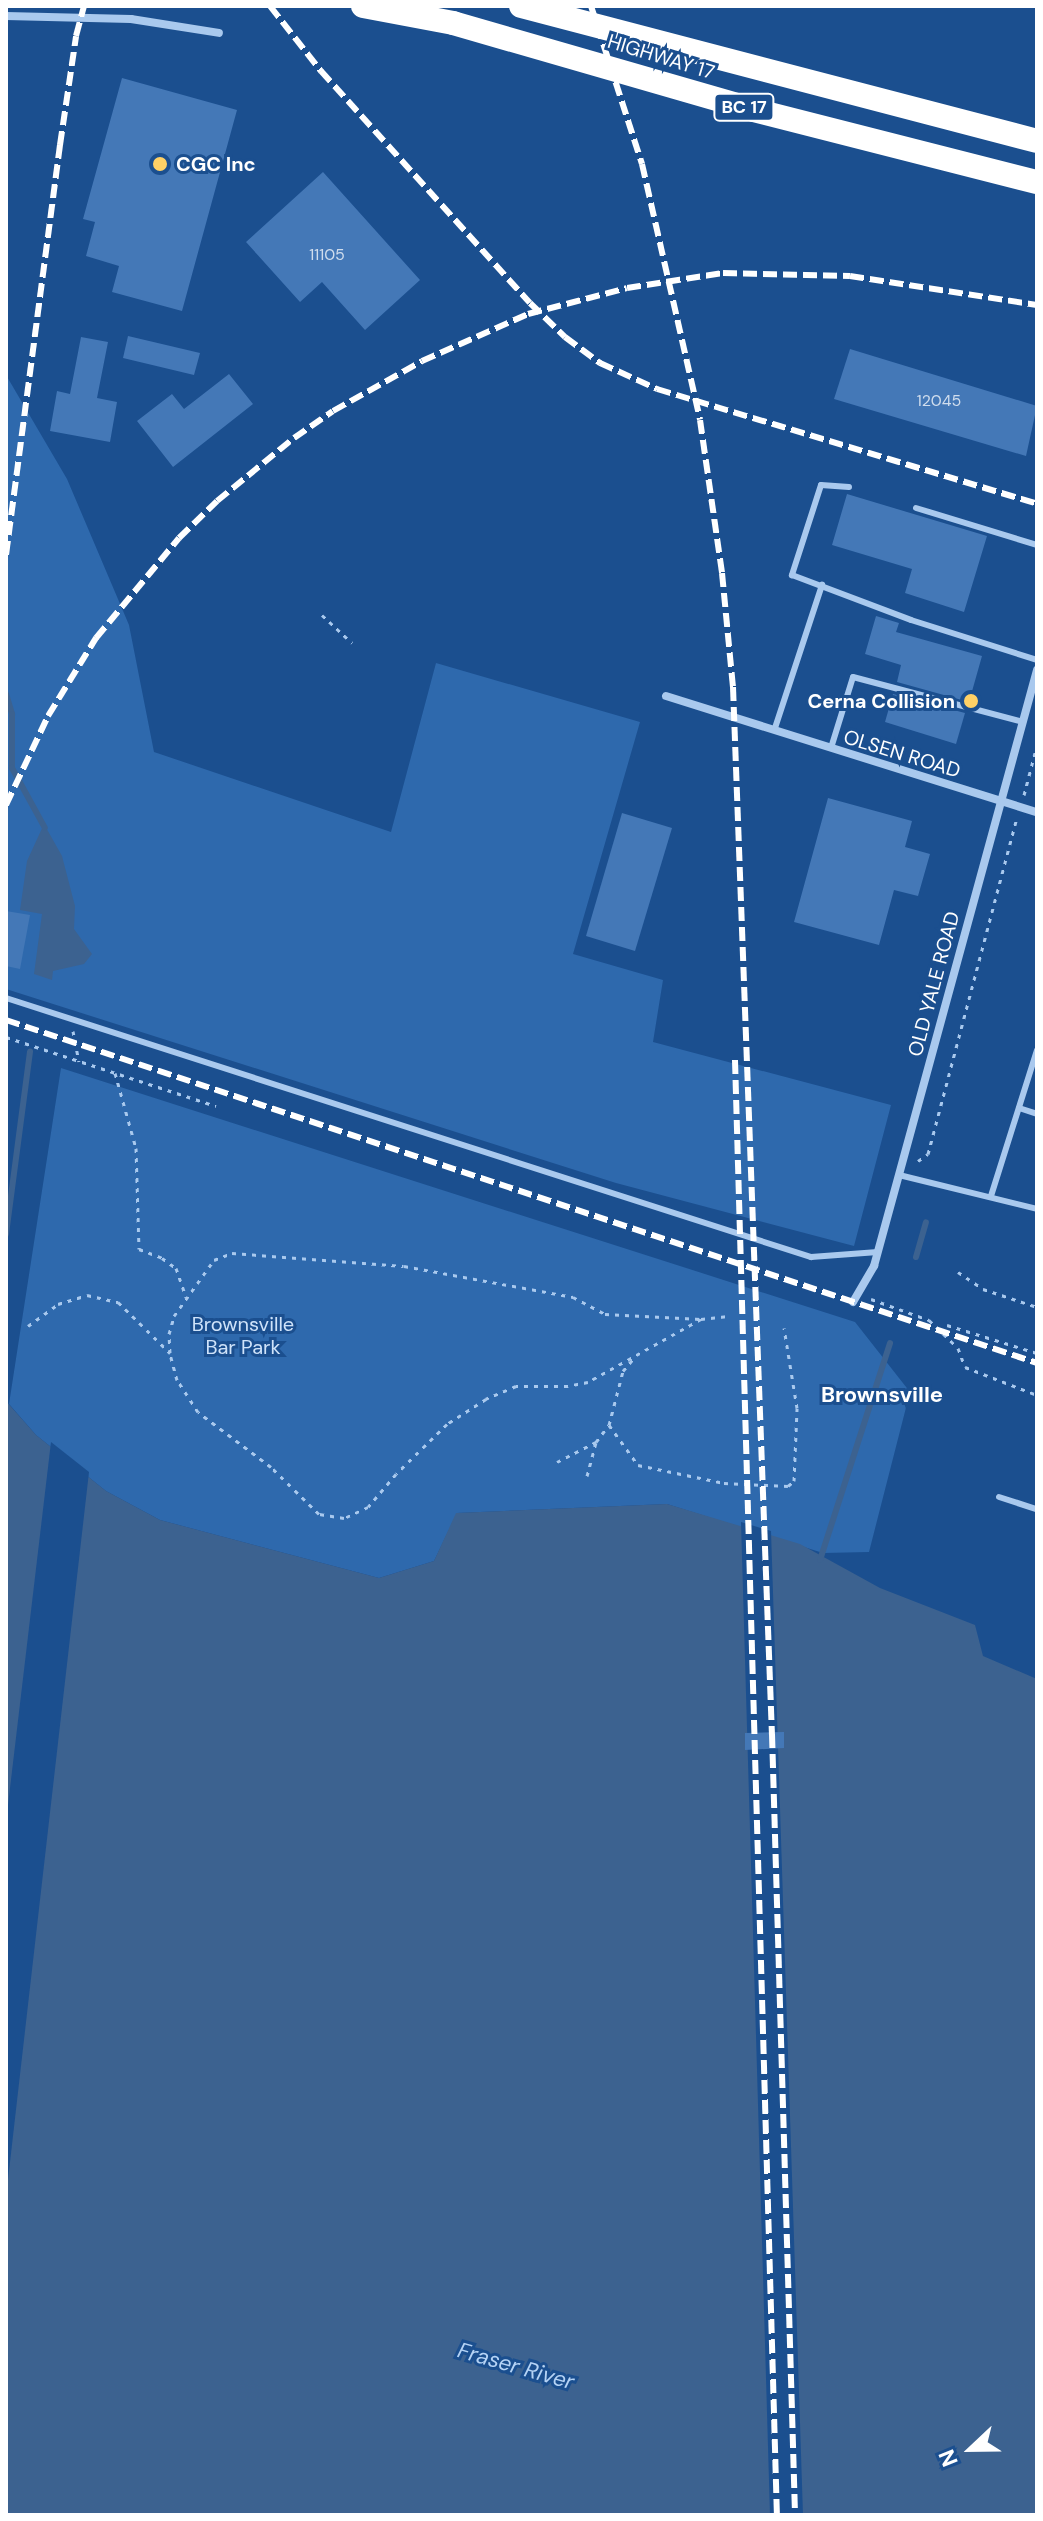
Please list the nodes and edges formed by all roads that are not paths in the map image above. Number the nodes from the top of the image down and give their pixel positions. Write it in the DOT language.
graph roads {
  1 [pos="363,6"];
  2 [pos="521,6"];
  3 [pos="6,16"];
  4 [pos="219,33"];
  5 [pos="1037,141"];
  6 [pos="1037,182"];
  7 [pos="849,487"];
  8 [pos="916,508"];
  9 [pos="1037,545"];
  10 [pos="822,585"];
  11 [pos="1037,660"];
  12 [pos="1037,670"];
  13 [pos="666,696"];
  14 [pos="1023,722"];
  15 [pos="775,728"];
  16 [pos="831,748"];
  17 [pos="1001,801"];
  18 [pos="1037,812"];
  19 [pos="6,998"];
  20 [pos="1037,1050"];
  21 [pos="1019,1108"];
  22 [pos="1037,1114"];
  23 [pos="899,1175"];
  24 [pos="991,1196"];
  25 [pos="1037,1209"];
  26 [pos="878,1252"];
  27 [pos="853,1302"];
  28 [pos="999,1497"];
  29 [pos="1037,1509"];
  1 -- 6 [label="highway, HIGHWAY 17 / BC 17"];
  2 -- 5 [label="highway, HIGHWAY 17 / BC 17"];
  3 -- 4 [label="street"];
  7 -- 10 [label="lane"];
  8 -- 9 [label="lane"];
  10 -- 11 [label="lane"];
  10 -- 15 [label="lane"];
  12 -- 14 [label="street, OLD YALE ROAD"];
  13 -- 15 [label="street, OLSEN ROAD"];
  14 -- 16 [label="lane"];
  14 -- 17 [label="street, OLD YALE ROAD"];
  15 -- 16 [label="street, OLSEN ROAD"];
  16 -- 17 [label="street, OLSEN ROAD"];
  17 -- 18 [label="street, OLSEN ROAD"];
  17 -- 23 [label="street, OLD YALE ROAD"];
  19 -- 26 [label="lane"];
  20 -- 21 [label="lane"];
  21 -- 22 [label="lane"];
  21 -- 24 [label="lane"];
  23 -- 24 [label="lane"];
  23 -- 26 [label="street, OLD YALE ROAD"];
  24 -- 25 [label="lane"];
  26 -- 27 [label="street, OLD YALE ROAD"];
  28 -- 29 [label="lane"];
}
